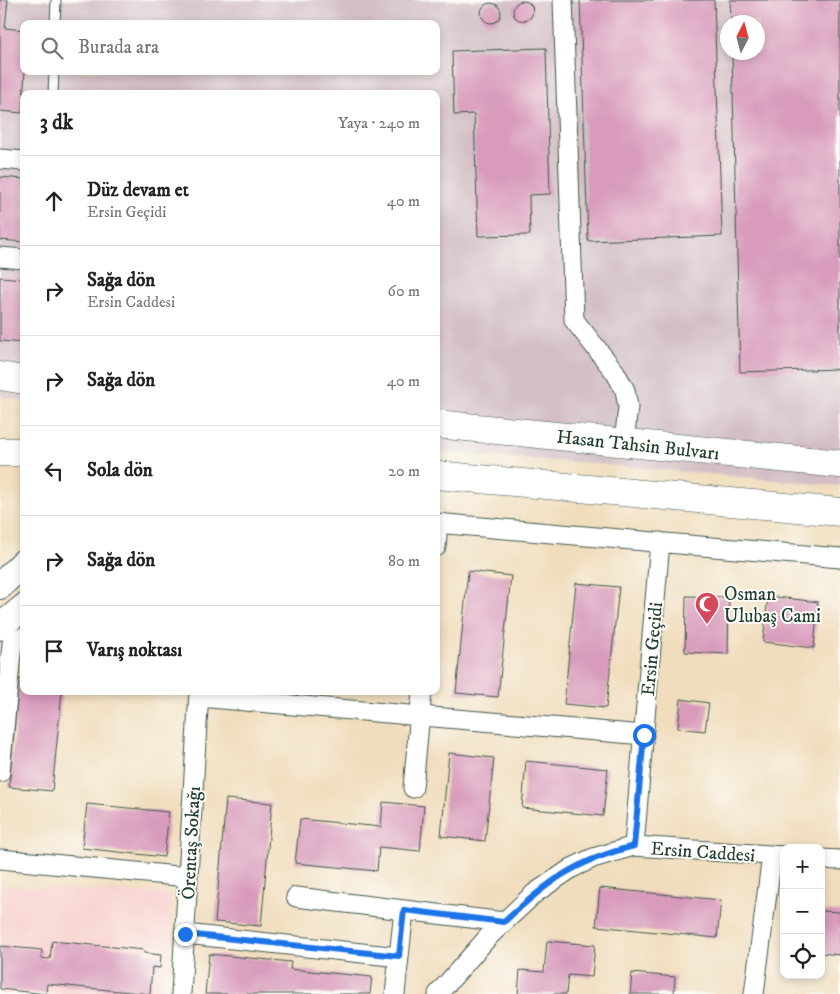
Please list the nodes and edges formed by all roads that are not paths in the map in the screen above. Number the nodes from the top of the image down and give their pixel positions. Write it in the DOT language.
graph roads {
  1 [pos="56,0"];
  2 [pos="563,0"];
  3 [pos="55,20"];
  4 [pos="54,75"];
  5 [pos="53,90"];
  6 [pos="0,159"];
  7 [pos="20,161"];
  8 [pos="0,257"];
  9 [pos="20,259"];
  10 [pos="0,376"];
  11 [pos="20,379"];
  12 [pos="440,424"];
  13 [pos="624,443"];
  14 [pos="0,452"];
  15 [pos="20,452"];
  16 [pos="840,464"];
  17 [pos="440,475"];
  18 [pos="840,512"];
  19 [pos="440,524"];
  20 [pos="660,542"];
  21 [pos="840,558"];
  22 [pos="20,566"];
  23 [pos="0,586"];
  24 [pos="20,615"];
  25 [pos="13,626"];
  26 [pos="199,695"];
  27 [pos="209,695"];
  28 [pos="422,695"];
  29 [pos="420,716"];
  30 [pos="644,735"];
  31 [pos="0,772"];
  32 [pos="413,788"];
  33 [pos="634,846"];
  34 [pos="778,856"];
  35 [pos="0,859"];
  36 [pos="825,859"];
  37 [pos="840,860"];
  38 [pos="188,877"];
  39 [pos="296,897"];
  40 [pos="404,910"];
  41 [pos="504,922"];
  42 [pos="185,934"];
  43 [pos="399,956"];
  44 [pos="181,994"];
  45 [pos="395,994"];
  46 [pos="438,994"];
  47 [pos="754,994"];
  1 -- 3 [label="lane"];
  2 -- 13 [label="street"];
  4 -- 5 [label="lane"];
  6 -- 7 [label="street"];
  8 -- 9 [label="street"];
  10 -- 11 [label="main road"];
  12 -- 13 [label="main road, Hasan Tahsin Bulvarı"];
  13 -- 16 [label="main road, Hasan Tahsin Bulvarı"];
  14 -- 15 [label="main road"];
  17 -- 18 [label="main road"];
  19 -- 20 [label="street"];
  20 -- 21 [label="street"];
  20 -- 30 [label="street, Ersin Geçidi"];
  22 -- 23 [label="street"];
  24 -- 25 [label="street"];
  25 -- 31 [label="street"];
  26 -- 38 [label="street, Örentaş Sokağı"];
  27 -- 29 [label="street"];
  28 -- 29 [label="street"];
  29 -- 30 [label="street"];
  29 -- 32 [label="street"];
  30 -- 33 [label="street, Ersin Geçidi"];
  33 -- 34 [label="street, Ersin Caddesi"];
  33 -- 41 [label="street, Ersin Caddesi"];
  34 -- 47 [label="street"];
  35 -- 38 [label="street"];
  36 -- 37 [label="street"];
  38 -- 42 [label="street, Örentaş Sokağı"];
  39 -- 40 [label="street"];
  40 -- 41 [label="street"];
  40 -- 43 [label="street"];
  41 -- 46 [label="street, Ersin Caddesi"];
  42 -- 43 [label="street"];
  42 -- 44 [label="street, Örentaş Sokağı"];
  43 -- 45 [label="street"];
}
